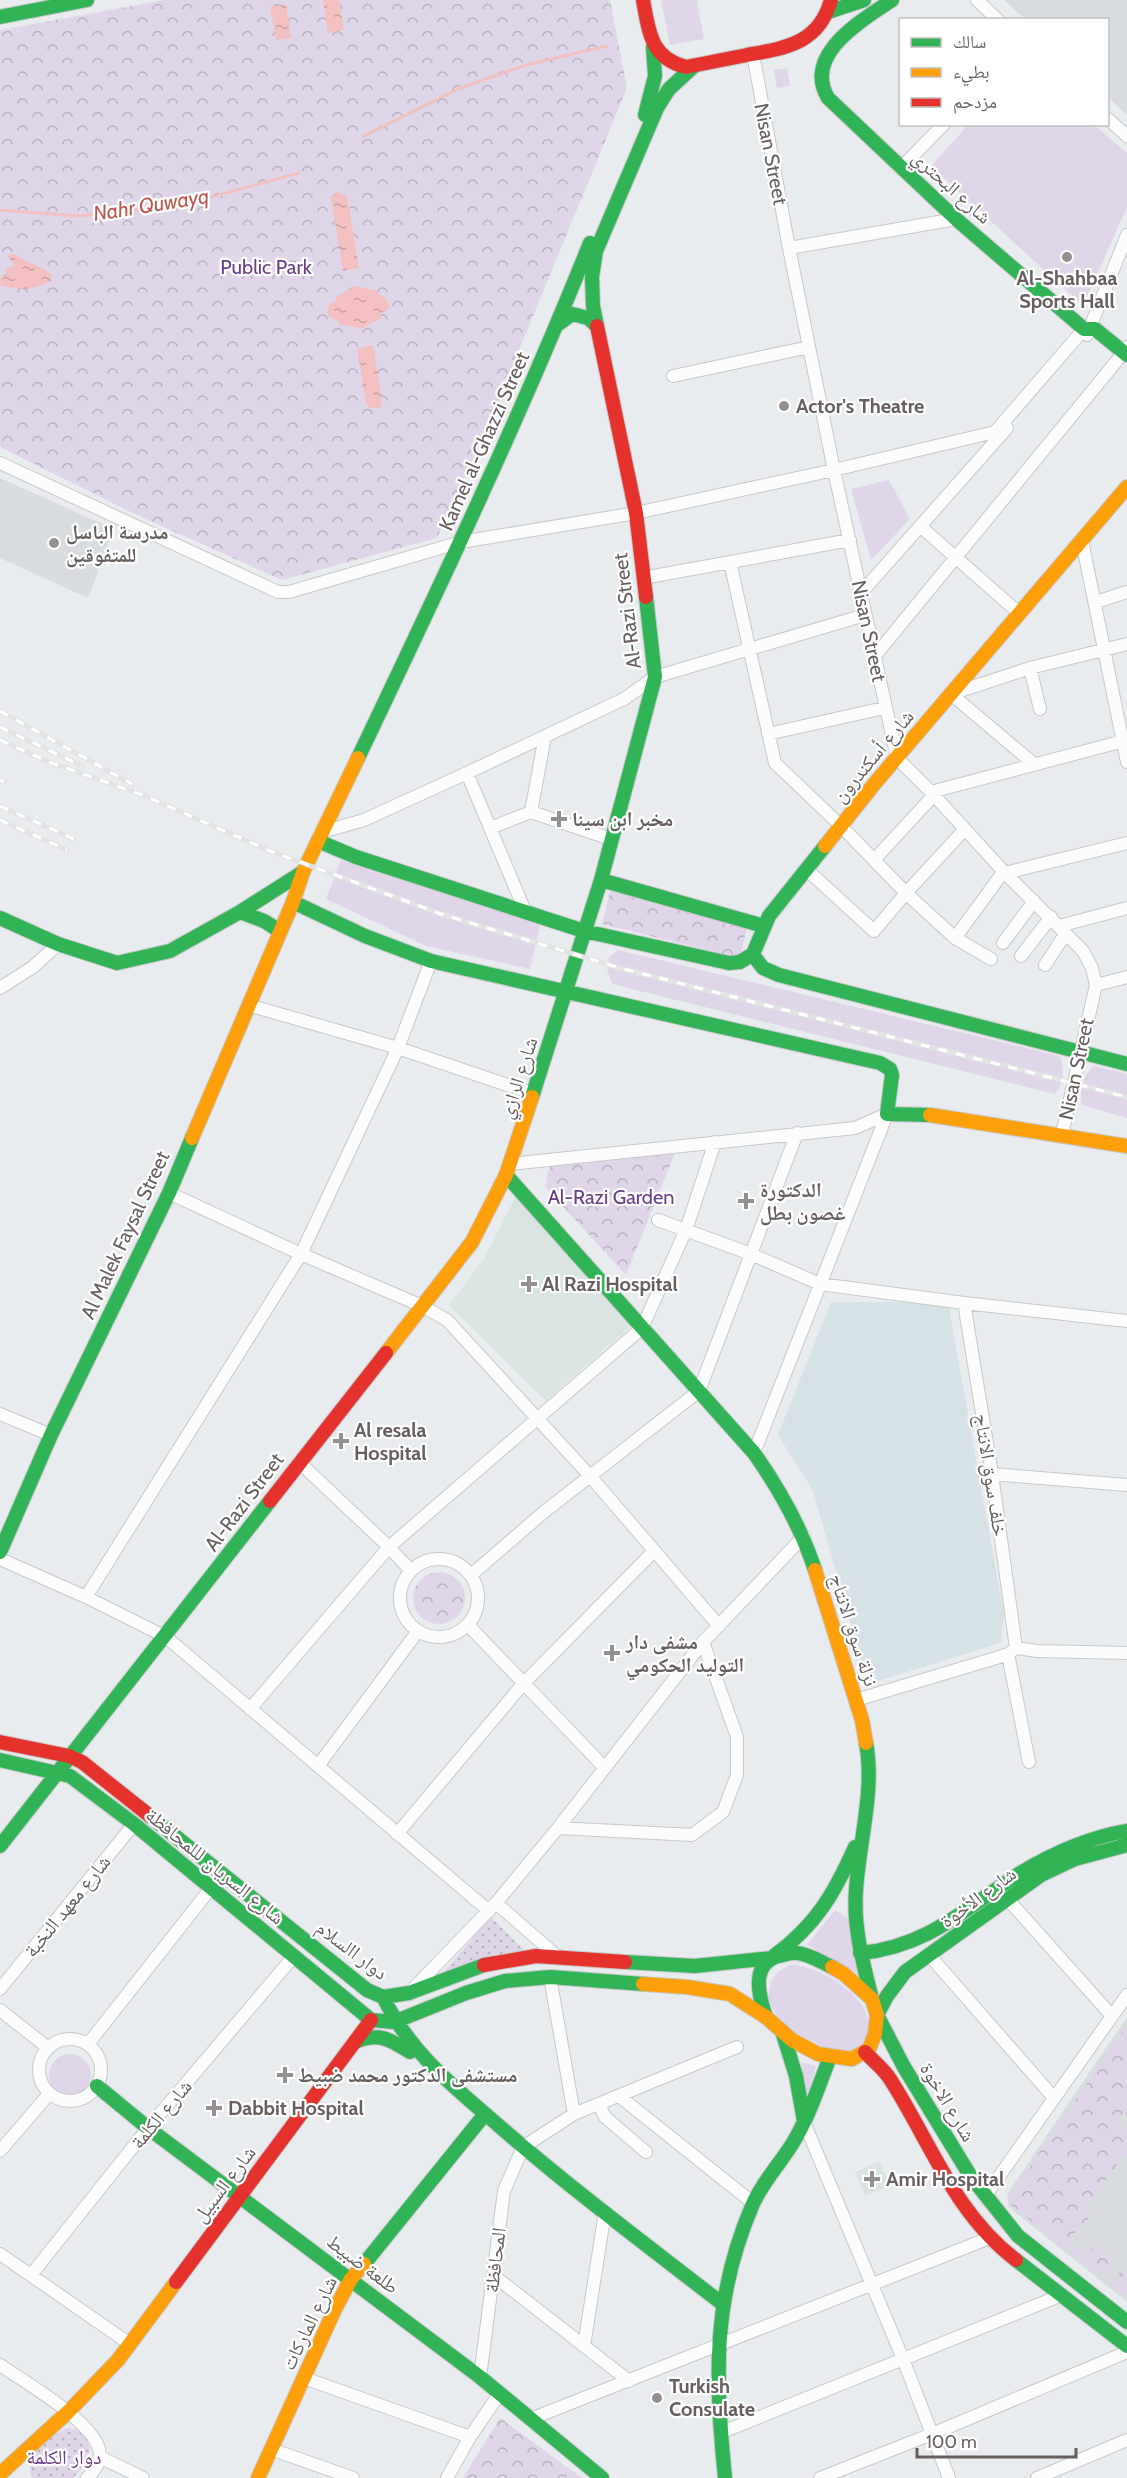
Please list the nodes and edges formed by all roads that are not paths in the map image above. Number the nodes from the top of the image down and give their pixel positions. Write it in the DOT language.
graph roads {
  1 [pos="82,0"];
  2 [pos="643,0"];
  3 [pos="864,0"];
  4 [pos="892,0"];
  5 [pos="977,0"];
  6 [pos="830,6"];
  7 [pos="0,17"];
  8 [pos="996,18"];
  9 [pos="653,47"];
  10 [pos="753,54"];
  11 [pos="694,66"];
  12 [pos="1109,121"];
  13 [pos="942,126"];
  14 [pos="1127,136"];
  15 [pos="901,168"];
  16 [pos="956,219"];
  17 [pos="1127,235"];
  18 [pos="789,248"];
  19 [pos="557,325"];
  20 [pos="597,326"];
  21 [pos="1087,329"];
  22 [pos="809,347"];
  23 [pos="1126,351"];
  24 [pos="673,376"];
  25 [pos="0,463"];
  26 [pos="834,470"];
  27 [pos="1127,487"];
  28 [pos="636,513"];
  29 [pos="920,526"];
  30 [pos="850,540"];
  31 [pos="1082,541"];
  32 [pos="461,542"];
  33 [pos="956,558"];
  34 [pos="730,562"];
  35 [pos="643,578"];
  36 [pos="1127,592"];
  37 [pos="861,593"];
  38 [pos="1096,602"];
  39 [pos="1020,614"];
  40 [pos="865,615"];
  41 [pos="1127,644"];
  42 [pos="750,649"];
  43 [pos="1105,649"];
  44 [pos="874,657"];
  45 [pos="1030,668"];
  46 [pos="654,677"];
  47 [pos="951,694"];
  48 [pos="885,708"];
  49 [pos="1040,709"];
  50 [pos="768,734"];
  51 [pos="544,736"];
  52 [pos="1125,740"];
  53 [pos="897,758"];
  54 [pos="1127,762"];
  55 [pos="1034,764"];
  56 [pos="467,773"];
  57 [pos="933,793"];
  58 [pos="531,812"];
  59 [pos="840,825"];
  60 [pos="490,828"];
  61 [pos="965,829"];
  62 [pos="320,836"];
  63 [pos="611,839"];
  64 [pos="1127,843"];
  65 [pos="874,860"];
  66 [pos="806,869"];
  67 [pos="303,872"];
  68 [pos="1004,872"];
  69 [pos="600,880"];
  70 [pos="906,893"];
  71 [pos="1034,901"];
  72 [pos="293,902"];
  73 [pos="1127,909"];
  74 [pos="525,911"];
  75 [pos="240,912"];
  76 [pos="0,918"];
  77 [pos="1059,925"];
  78 [pos="764,926"];
  79 [pos="584,931"];
  80 [pos="280,932"];
  81 [pos="955,938"];
  82 [pos="1003,943"];
  83 [pos="58,944"];
  84 [pos="753,955"];
  85 [pos="1021,956"];
  86 [pos="991,959"];
  87 [pos="432,961"];
  88 [pos="1045,965"];
  89 [pos="1127,977"];
  90 [pos="1096,985"];
  91 [pos="0,988"];
  92 [pos="567,992"];
  93 [pos="248,1005"];
  94 [pos="398,1048"];
  95 [pos="1079,1053"];
  96 [pos="1127,1064"];
  97 [pos="534,1094"];
  98 [pos="887,1114"];
  99 [pos="797,1133"];
  100 [pos="1062,1134"];
  101 [pos="715,1142"];
  102 [pos="1127,1146"];
  103 [pos="508,1169"];
  104 [pos="169,1193"];
  105 [pos="658,1220"];
  106 [pos="686,1230"];
  107 [pos="301,1254"];
  108 [pos="751,1254"];
  109 [pos="820,1284"];
  110 [pos="964,1303"];
  111 [pos="422,1306"];
  112 [pos="1127,1321"];
  113 [pos="642,1328"];
  114 [pos="699,1391"];
  115 [pos="0,1414"];
  116 [pos="538,1420"];
  117 [pos="51,1435"];
  118 [pos="754,1453"];
  119 [pos="299,1462"];
  120 [pos="992,1474"];
  121 [pos="590,1476"];
  122 [pos="1127,1485"];
  123 [pos="804,1536"];
  124 [pos="389,1547"];
  125 [pos="654,1551"];
  126 [pos="0,1552"];
  127 [pos="0,1559"];
  128 [pos="411,1570"];
  129 [pos="471,1575"];
  130 [pos="86,1597"];
  131 [pos="468,1625"];
  132 [pos="719,1626"];
  133 [pos="418,1631"];
  134 [pos="166,1637"];
  135 [pos="703,1642"];
  136 [pos="1012,1651"];
  137 [pos="1127,1653"];
  138 [pos="523,1684"];
  139 [pos="856,1700"];
  140 [pos="250,1709"];
  141 [pos="0,1742"];
  142 [pos="69,1756"];
  143 [pos="0,1760"];
  144 [pos="1029,1762"];
  145 [pos="318,1766"];
  146 [pos="605,1768"];
  147 [pos="56,1773"];
  148 [pos="134,1824"];
  149 [pos="558,1828"];
  150 [pos="1127,1831"];
  151 [pos="861,1832"];
  152 [pos="398,1834"];
  153 [pos="1127,1845"];
  154 [pos="0,1846"];
  155 [pos="211,1888"];
  156 [pos="998,1889"];
  157 [pos="1008,1899"];
  158 [pos="828,1904"];
  159 [pos="493,1907"];
  160 [pos="856,1917"];
  161 [pos="860,1953"];
  162 [pos="294,1956"];
  163 [pos="930,1956"];
  164 [pos="558,1957"];
  165 [pos="772,1958"];
  166 [pos="550,1977"];
  167 [pos="0,1989"];
  168 [pos="409,1992"];
  169 [pos="1127,1995"];
  170 [pos="383,1997"];
  171 [pos="872,1999"];
  172 [pos="0,2010"];
  173 [pos="877,2015"];
  174 [pos="1112,2016"];
  175 [pos="766,2017"];
  176 [pos="371,2020"];
  177 [pos="394,2022"];
  178 [pos="782,2031"];
  179 [pos="354,2043"];
  180 [pos="87,2044"];
  181 [pos="737,2047"];
  182 [pos="48,2048"];
  183 [pos="865,2052"];
  184 [pos="830,2057"];
  185 [pos="426,2062"];
  186 [pos="97,2086"];
  187 [pos="49,2094"];
  188 [pos="619,2096"];
  189 [pos="1054,2098"];
  190 [pos="599,2104"];
  191 [pos="485,2114"];
  192 [pos="574,2114"];
  193 [pos="804,2122"];
  194 [pos="148,2128"];
  195 [pos="523,2147"];
  196 [pos="0,2151"];
  197 [pos="646,2152"];
  198 [pos="986,2195"];
  199 [pos="240,2196"];
  200 [pos="753,2203"];
  201 [pos="605,2212"];
  202 [pos="992,2238"];
  203 [pos="0,2254"];
  204 [pos="31,2275"];
  205 [pos="493,2275"];
  206 [pos="351,2279"];
  207 [pos="872,2284"];
  208 [pos="1062,2295"];
  209 [pos="720,2302"];
  210 [pos="1127,2322"];
  211 [pos="130,2344"];
  212 [pos="584,2346"];
  213 [pos="716,2346"];
  214 [pos="1127,2346"];
  215 [pos="1127,2352"];
  216 [pos="903,2359"];
  217 [pos="0,2365"];
  218 [pos="480,2377"];
  219 [pos="304,2378"];
  220 [pos="629,2381"];
  221 [pos="500,2393"];
  222 [pos="68,2412"];
  223 [pos="533,2418"];
  224 [pos="720,2433"];
  225 [pos="932,2434"];
  226 [pos="470,2437"];
  227 [pos="1127,2440"];
  228 [pos="272,2449"];
  229 [pos="100,2457"];
  230 [pos="4,2472"];
  231 [pos="87,2478"];
  232 [pos="143,2478"];
  233 [pos="258,2478"];
  234 [pos="353,2478"];
  235 [pos="447,2478"];
  236 [pos="602,2478"];
  237 [pos="725,2478"];
  238 [pos="820,2478"];
  239 [pos="949,2478"];
  240 [pos="1036,2478"];
  1 -- 7 [label="main road"];
  2 -- 9 [label="main road, Kamel al-Ghazzi Street"];
  3 -- 6 [label="main road"];
  4 -- 15 [label="main road, شارع البحتري"];
  5 -- 8 [label="street"];
  6 -- 10 [label="main road"];
  9 -- 11 [label="main road"];
  9 -- 19 [label="main road, Kamel al-Ghazzi Street"];
  10 -- 11 [label="main road"];
  10 -- 18 [label="street, Nisan Street"];
  11 -- 20 [label="main road"];
  12 -- 14 [label="street"];
  13 -- 15 [label="street"];
  15 -- 16 [label="main road, شارع البحتري"];
  16 -- 18 [label="street"];
  16 -- 21 [label="main road, شارع البحتري"];
  17 -- 21 [label="street"];
  18 -- 22 [label="street, Nisan Street"];
  19 -- 20 [label="main road"];
  19 -- 32 [label="main road, Kamel al-Ghazzi Street"];
  20 -- 28 [label="main road, Al-Razi Street"];
  21 -- 23 [label="main road, شارع البحتري"];
  21 -- 26 [label="street"];
  21 -- 29 [label="street"];
  22 -- 24 [label="street"];
  22 -- 26 [label="street, Nisan Street"];
  23 -- 33 [label="street"];
  25 -- 32 [label="street"];
  26 -- 28 [label="street"];
  26 -- 30 [label="street, Nisan Street"];
  27 -- 31 [label="main road, شارع أسكندرون"];
  28 -- 32 [label="street"];
  28 -- 35 [label="main road, Al-Razi Street"];
  29 -- 33 [label="street"];
  29 -- 37 [label="street"];
  30 -- 34 [label="street"];
  30 -- 37 [label="street, Nisan Street"];
  31 -- 38 [label="street"];
  31 -- 39 [label="main road, شارع أسكندرون"];
  32 -- 62 [label="main road, Kamel al-Ghazzi Street"];
  33 -- 39 [label="street"];
  33 -- 44 [label="street"];
  34 -- 35 [label="street"];
  34 -- 42 [label="street"];
  35 -- 46 [label="main road, Al-Razi Street"];
  36 -- 38 [label="street"];
  37 -- 40 [label="street, Nisan Street"];
  38 -- 43 [label="street"];
  39 -- 47 [label="main road, شارع أسكندرون"];
  40 -- 42 [label="street"];
  40 -- 44 [label="street, Nisan Street"];
  41 -- 43 [label="street"];
  42 -- 46 [label="street"];
  42 -- 50 [label="street"];
  43 -- 45 [label="street"];
  43 -- 52 [label="street"];
  44 -- 48 [label="street, Nisan Street"];
  45 -- 47 [label="street"];
  45 -- 49 [label="street"];
  46 -- 51 [label="street"];
  46 -- 63 [label="main road, Al-Razi Street"];
  47 -- 53 [label="main road, شارع أسكندرون"];
  47 -- 55 [label="street"];
  48 -- 50 [label="street"];
  48 -- 53 [label="street, Nisan Street"];
  50 -- 59 [label="street"];
  51 -- 56 [label="street"];
  51 -- 58 [label="street"];
  52 -- 54 [label="street"];
  52 -- 55 [label="street"];
  53 -- 57 [label="street"];
  53 -- 59 [label="main road, شارع أسكندرون"];
  55 -- 57 [label="street"];
  56 -- 60 [label="street"];
  56 -- 62 [label="street"];
  57 -- 61 [label="street"];
  57 -- 65 [label="street"];
  58 -- 60 [label="street"];
  58 -- 63 [label="street"];
  59 -- 65 [label="street"];
  59 -- 66 [label="main road, شارع أسكندرون"];
  60 -- 74 [label="street"];
  61 -- 68 [label="street"];
  61 -- 70 [label="street"];
  62 -- 67 [label="main road, Al Malek Faysal Street"];
  62 -- 74 [label="main road"];
  63 -- 69 [label="main road, Al-Razi Street"];
  64 -- 68 [label="street"];
  65 -- 70 [label="street"];
  66 -- 70 [label="street"];
  66 -- 78 [label="main road, شارع أسكندرون"];
  67 -- 72 [label="main road, Al Malek Faysal Street"];
  67 -- 75 [label="main road"];
  68 -- 71 [label="street"];
  68 -- 81 [label="street"];
  69 -- 78 [label="main road"];
  69 -- 79 [label="main road, Al-Razi Street"];
  70 -- 81 [label="street"];
  71 -- 77 [label="street"];
  71 -- 82 [label="street"];
  72 -- 80 [label="main road, Al Malek Faysal Street"];
  72 -- 87 [label="main road"];
  73 -- 77 [label="street"];
  74 -- 79 [label="main road"];
  75 -- 80 [label="main road"];
  75 -- 83 [label="main road"];
  76 -- 83 [label="main road"];
  77 -- 85 [label="street"];
  77 -- 88 [label="street"];
  77 -- 90 [label="street"];
  78 -- 84 [label="main road, شارع أسكندرون"];
  79 -- 84 [label="main road"];
  79 -- 92 [label="main road, Al-Razi Street"];
  80 -- 93 [label="main road, Al Malek Faysal Street"];
  81 -- 86 [label="street"];
  83 -- 91 [label="street"];
  84 -- 95 [label="main road"];
  87 -- 92 [label="main road"];
  87 -- 94 [label="street"];
  89 -- 90 [label="street"];
  90 -- 95 [label="street, Nisan Street"];
  92 -- 97 [label="main road, شارع الرازي"];
  92 -- 98 [label="main road"];
  93 -- 94 [label="street"];
  93 -- 104 [label="main road, Al Malek Faysal Street"];
  94 -- 97 [label="street"];
  94 -- 107 [label="street"];
  95 -- 96 [label="main road"];
  95 -- 100 [label="street, Nisan Street"];
  97 -- 103 [label="main road, شارع الرازي"];
  98 -- 99 [label="street"];
  98 -- 100 [label="main road"];
  98 -- 109 [label="street"];
  99 -- 101 [label="street"];
  99 -- 108 [label="street"];
  100 -- 102 [label="main road"];
  101 -- 103 [label="street"];
  101 -- 106 [label="street"];
  103 -- 111 [label="main road, Al-Razi Street"];
  103 -- 113 [label="main road, نزلة سوق الانتاج"];
  104 -- 107 [label="street"];
  104 -- 117 [label="main road, Al Malek Faysal Street"];
  105 -- 106 [label="street"];
  106 -- 108 [label="street"];
  106 -- 113 [label="street"];
  107 -- 111 [label="street"];
  107 -- 130 [label="street"];
  108 -- 109 [label="street"];
  108 -- 114 [label="street"];
  109 -- 110 [label="street"];
  109 -- 118 [label="street"];
  110 -- 112 [label="street"];
  110 -- 120 [label="street, خلف سوق الانتاج"];
  111 -- 116 [label="street"];
  111 -- 119 [label="main road, Al-Razi Street"];
  113 -- 114 [label="main road, نزلة سوق الانتاج"];
  113 -- 116 [label="street"];
  114 -- 118 [label="main road, نزلة سوق الانتاج"];
  114 -- 121 [label="street"];
  115 -- 117 [label="street"];
  116 -- 121 [label="street"];
  116 -- 124 [label="street"];
  117 -- 126 [label="main road, Al Malek Faysal Street"];
  118 -- 123 [label="main road, نزلة سوق الانتاج"];
  119 -- 124 [label="street"];
  119 -- 134 [label="main road, Al-Razi Street"];
  120 -- 122 [label="street"];
  120 -- 136 [label="street, خلف سوق الانتاج"];
  121 -- 125 [label="street"];
  121 -- 129 [label="street"];
  123 -- 132 [label="street"];
  123 -- 139 [label="main road, نزلة سوق الانتاج"];
  124 -- 128 [label="street"];
  124 -- 140 [label="street"];
  125 -- 132 [label="street"];
  125 -- 138 [label="street"];
  127 -- 130 [label="street"];
  128 -- 129 [label="street"];
  128 -- 133 [label="street"];
  129 -- 131 [label="street"];
  130 -- 134 [label="street"];
  131 -- 133 [label="street"];
  131 -- 138 [label="street"];
  132 -- 135 [label="street"];
  133 -- 145 [label="street"];
  134 -- 140 [label="street"];
  134 -- 142 [label="main road, Al-Razi Street"];
  135 -- 146 [label="street"];
  135 -- 149 [label="street"];
  136 -- 137 [label="street"];
  136 -- 139 [label="street"];
  136 -- 144 [label="street, خلف سوق الانتاج"];
  138 -- 146 [label="street"];
  138 -- 152 [label="street"];
  139 -- 151 [label="main road, نزلة سوق الانتاج"];
  140 -- 145 [label="street"];
  141 -- 142 [label="main road, دوار االسلام"];
  142 -- 147 [label="main road, Al-Razi Street"];
  142 -- 170 [label="main road, دوار االسلام"];
  143 -- 147 [label="main road, شارع السريان لللمحافظة"];
  145 -- 152 [label="street"];
  146 -- 149 [label="street"];
  147 -- 148 [label="main road, شارع السريان لللمحافظة"];
  147 -- 154 [label="main road, Al-Razi Street"];
  148 -- 155 [label="main road, شارع السريان لللمحافظة"];
  148 -- 167 [label="street, شارع معهد النخبة"];
  149 -- 159 [label="street"];
  150 -- 156 [label="main road, شارع الأخوة"];
  151 -- 158 [label="main road"];
  151 -- 160 [label="main road"];
  152 -- 159 [label="street"];
  153 -- 157 [label="main road, شارع الأخوة"];
  155 -- 162 [label="main road, شارع السريان لللمحافظة"];
  155 -- 180 [label="street"];
  156 -- 157 [label="street"];
  156 -- 161 [label="main road, شارع الأخوة"];
  157 -- 163 [label="main road, شارع الأخوة"];
  157 -- 174 [label="street"];
  158 -- 160 [label="main road"];
  158 -- 165 [label="main road"];
  159 -- 164 [label="street"];
  159 -- 168 [label="street"];
  160 -- 161 [label="main road"];
  161 -- 171 [label="main road"];
  162 -- 176 [label="main road, شارع السريان لللمحافظة"];
  162 -- 194 [label="street, شارع الكلمة"];
  163 -- 173 [label="main road, شارع الأخوة"];
  163 -- 189 [label="street"];
  164 -- 165 [label="main road"];
  164 -- 168 [label="main road"];
  165 -- 171 [label="main road"];
  165 -- 175 [label="main road"];
  166 -- 175 [label="main road"];
  166 -- 177 [label="main road"];
  166 -- 192 [label="street"];
  168 -- 170 [label="main road"];
  169 -- 174 [label="street"];
  170 -- 177 [label="main road"];
  171 -- 173 [label="main road"];
  172 -- 182 [label="street"];
  173 -- 183 [label="main road"];
  173 -- 198 [label="main road, شارع الاخوة"];
  174 -- 189 [label="street"];
  175 -- 178 [label="main road"];
  176 -- 177 [label="main road"];
  176 -- 179 [label="main road, شارع السبيل"];
  177 -- 185 [label="main road"];
  178 -- 184 [label="main road"];
  178 -- 193 [label="main road"];
  179 -- 185 [label="main road"];
  179 -- 199 [label="main road, شارع السبيل"];
  180 -- 182 [label="street"];
  180 -- 186 [label="street"];
  181 -- 188 [label="street"];
  182 -- 187 [label="street"];
  183 -- 184 [label="main road"];
  183 -- 202 [label="main road"];
  184 -- 193 [label="main road"];
  185 -- 191 [label="main road"];
  186 -- 187 [label="street"];
  186 -- 194 [label="main road, طلعة ضبيط"];
  187 -- 196 [label="street"];
  188 -- 190 [label="street"];
  188 -- 200 [label="street"];
  189 -- 198 [label="street"];
  190 -- 192 [label="street"];
  190 -- 197 [label="street"];
  191 -- 195 [label="main road"];
  191 -- 206 [label="main road, شارع الماركات"];
  192 -- 195 [label="street"];
  193 -- 200 [label="main road"];
  193 -- 207 [label="street"];
  194 -- 199 [label="main road, طلعة ضبيط"];
  194 -- 204 [label="street, شارع الكلمة"];
  195 -- 201 [label="main road"];
  195 -- 205 [label="street, المحافظة"];
  198 -- 210 [label="main road, شارع الاخوة"];
  199 -- 206 [label="main road, طلعة ضبيط"];
  199 -- 211 [label="main road, شارع السبيل"];
  200 -- 209 [label="main road"];
  201 -- 209 [label="main road"];
  201 -- 212 [label="street"];
  202 -- 207 [label="street"];
  202 -- 208 [label="main road"];
  203 -- 204 [label="street"];
  204 -- 211 [label="street"];
  205 -- 212 [label="street"];
  205 -- 218 [label="street, المحافظة"];
  206 -- 218 [label="main road, طلعة ضبيط"];
  206 -- 219 [label="main road, شارع الماركات"];
  207 -- 213 [label="street"];
  207 -- 216 [label="street"];
  208 -- 214 [label="main road"];
  208 -- 216 [label="street"];
  209 -- 213 [label="main road"];
  211 -- 222 [label="main road, شارع السبيل"];
  212 -- 220 [label="street"];
  213 -- 220 [label="street"];
  213 -- 224 [label="main road"];
  215 -- 225 [label="street"];
  216 -- 224 [label="street"];
  216 -- 225 [label="street"];
  217 -- 222 [label="street"];
  218 -- 221 [label="main road, طلعة ضبيط"];
  219 -- 226 [label="street"];
  219 -- 228 [label="main road, شارع الماركات"];
  220 -- 223 [label="street"];
  221 -- 223 [label="main road, طلعة ضبيط"];
  221 -- 226 [label="street"];
  222 -- 229 [label="street"];
  222 -- 230 [label="main road, شارع السبيل"];
  223 -- 236 [label="main road, طلعة ضبيط"];
  224 -- 237 [label="main road"];
  225 -- 238 [label="street"];
  225 -- 239 [label="street"];
  226 -- 235 [label="street"];
  227 -- 240 [label="street"];
  228 -- 233 [label="main road, شارع الماركات"];
  228 -- 234 [label="street"];
  229 -- 231 [label="street"];
  229 -- 232 [label="street"];
}
